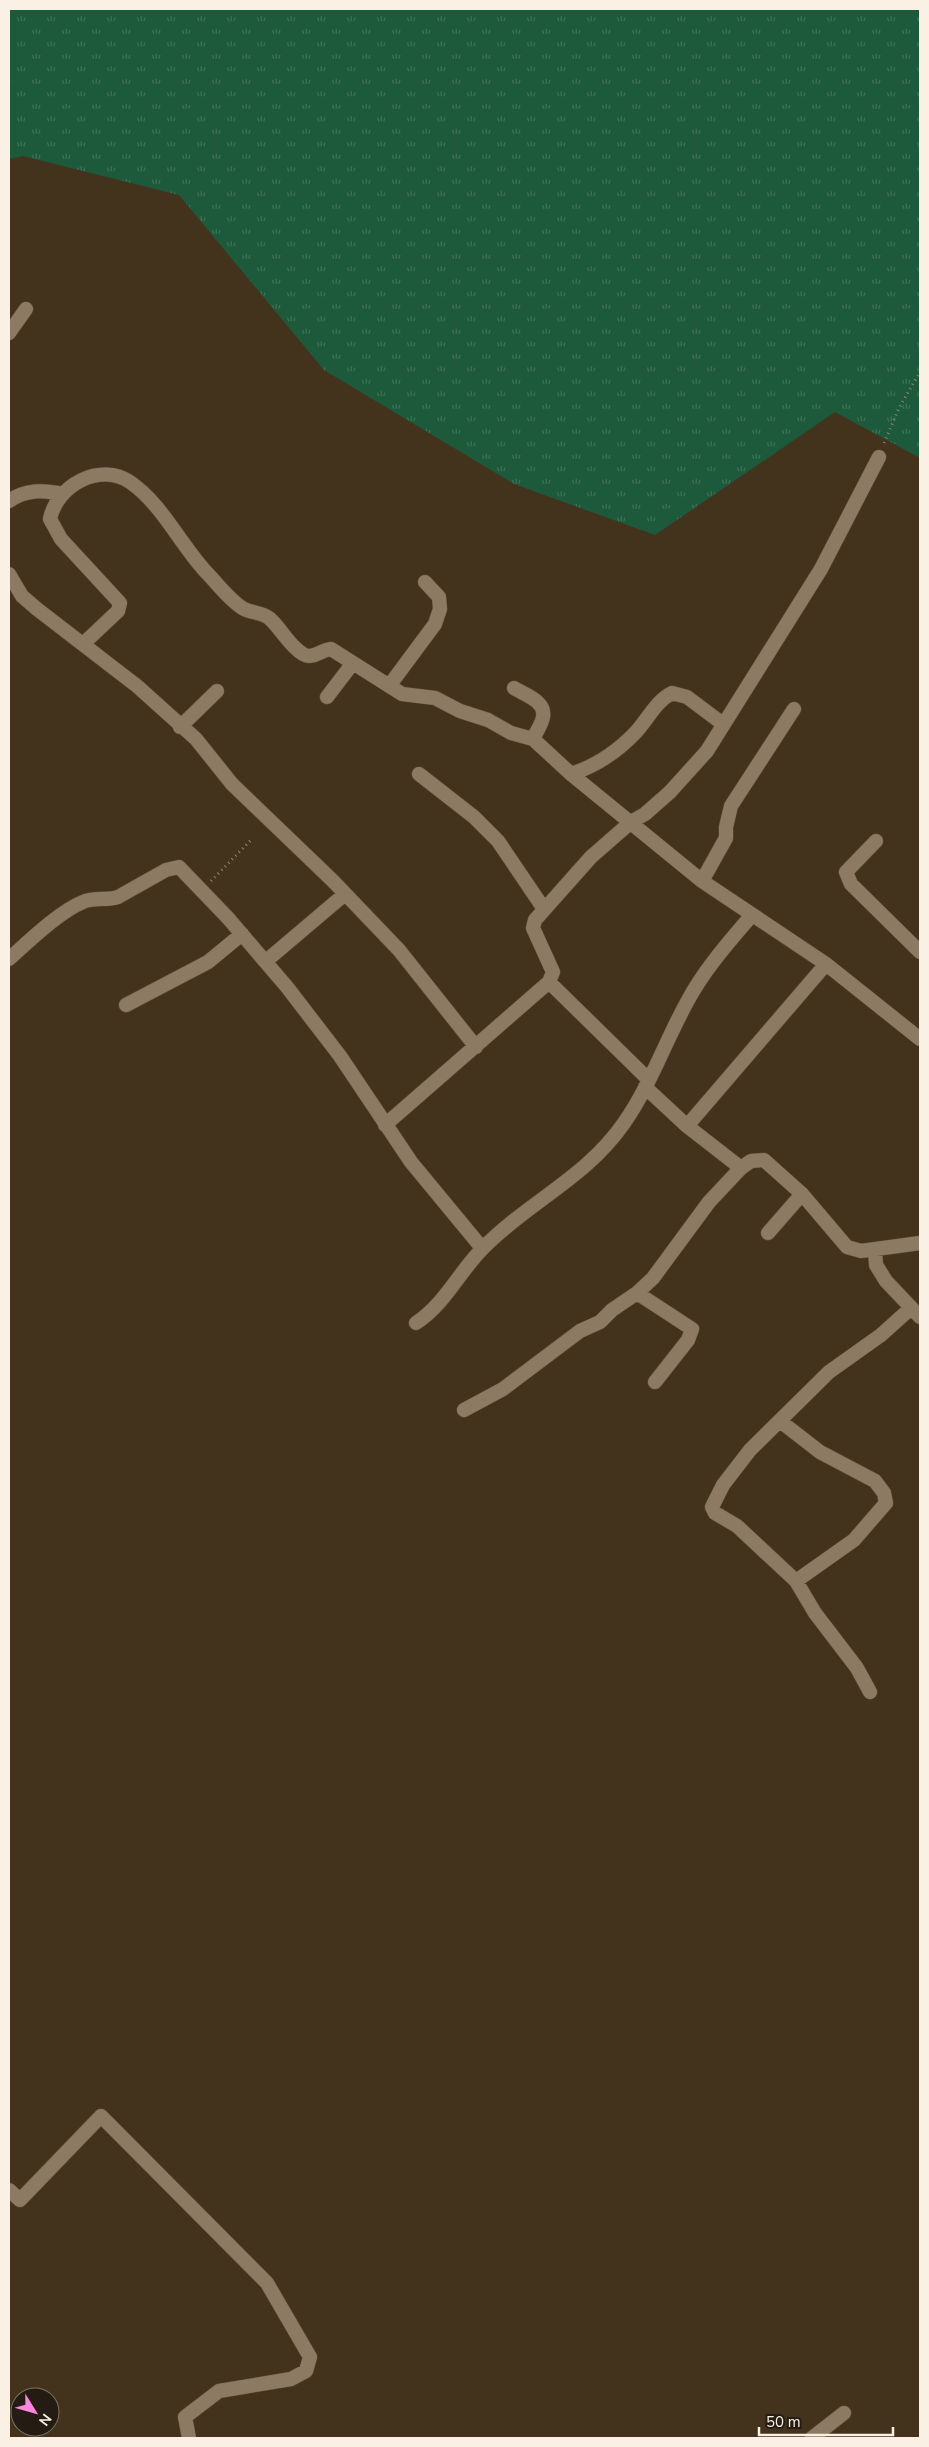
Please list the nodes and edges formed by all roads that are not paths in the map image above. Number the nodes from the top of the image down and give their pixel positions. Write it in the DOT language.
graph roads {
  1 [pos="26,309"];
  2 [pos="9,333"];
  3 [pos="879,458"];
  4 [pos="63,494"];
  5 [pos="9,501"];
  6 [pos="9,574"];
  7 [pos="425,582"];
  8 [pos="83,644"];
  9 [pos="353,664"];
  10 [pos="389,686"];
  11 [pos="514,688"];
  12 [pos="217,691"];
  13 [pos="327,696"];
  14 [pos="794,710"];
  15 [pos="724,724"];
  16 [pos="180,727"];
  17 [pos="533,739"];
  18 [pos="419,774"];
  19 [pos="571,774"];
  20 [pos="631,822"];
  21 [pos="876,841"];
  22 [pos="702,881"];
  23 [pos="345,894"];
  24 [pos="544,909"];
  25 [pos="752,915"];
  26 [pos="242,934"];
  27 [pos="920,952"];
  28 [pos="9,959"];
  29 [pos="266,961"];
  30 [pos="826,964"];
  31 [pos="549,982"];
  32 [pos="126,1005"];
  33 [pos="920,1039"];
  34 [pos="476,1047"];
  35 [pos="647,1083"];
  36 [pos="385,1125"];
  37 [pos="687,1126"];
  38 [pos="741,1168"];
  39 [pos="802,1194"];
  40 [pos="768,1233"];
  41 [pos="920,1243"];
  42 [pos="482,1248"];
  43 [pos="875,1249"];
  44 [pos="637,1293"];
  45 [pos="916,1312"];
  46 [pos="416,1323"];
  47 [pos="655,1382"];
  48 [pos="464,1410"];
  49 [pos="780,1421"];
  50 [pos="796,1581"];
  51 [pos="870,1692"];
  52 [pos="9,2190"];
  53 [pos="844,2413"];
  54 [pos="189,2438"];
  55 [pos="812,2438"];
  1 -- 2 [label="street"];
  3 -- 15 [label="street"];
  4 -- 5 [label="street"];
  4 -- 8 [label="street"];
  4 -- 9 [label="street"];
  6 -- 8 [label="street"];
  7 -- 10 [label="street"];
  8 -- 16 [label="street"];
  9 -- 10 [label="street"];
  9 -- 13 [label="street"];
  10 -- 17 [label="street"];
  11 -- 17 [label="street"];
  12 -- 16 [label="street"];
  14 -- 22 [label="street"];
  15 -- 19 [label="street"];
  15 -- 20 [label="street"];
  16 -- 23 [label="street"];
  17 -- 19 [label="street"];
  18 -- 24 [label="street"];
  19 -- 20 [label="street"];
  20 -- 22 [label="street"];
  20 -- 24 [label="street"];
  21 -- 27 [label="street"];
  22 -- 25 [label="street"];
  23 -- 29 [label="street"];
  23 -- 34 [label="street"];
  24 -- 31 [label="street"];
  25 -- 30 [label="street"];
  25 -- 35 [label="street"];
  26 -- 28 [label="street"];
  26 -- 29 [label="street"];
  26 -- 32 [label="street"];
  29 -- 36 [label="street"];
  30 -- 33 [label="street"];
  30 -- 37 [label="street"];
  31 -- 34 [label="street"];
  31 -- 35 [label="street"];
  34 -- 36 [label="street"];
  35 -- 37 [label="street"];
  35 -- 42 [label="street"];
  36 -- 42 [label="street"];
  37 -- 38 [label="street"];
  38 -- 39 [label="street"];
  38 -- 44 [label="street"];
  39 -- 40 [label="street"];
  39 -- 43 [label="street"];
  41 -- 43 [label="street"];
  42 -- 46 [label="street"];
  43 -- 45 [label="street"];
  44 -- 47 [label="street"];
  44 -- 48 [label="street"];
  45 -- 49 [label="street"];
  49 -- 50 [label="street"];
  49 -- 50 [label="street"];
  50 -- 51 [label="street"];
  52 -- 54 [label="street"];
  53 -- 55 [label="street"];
}
